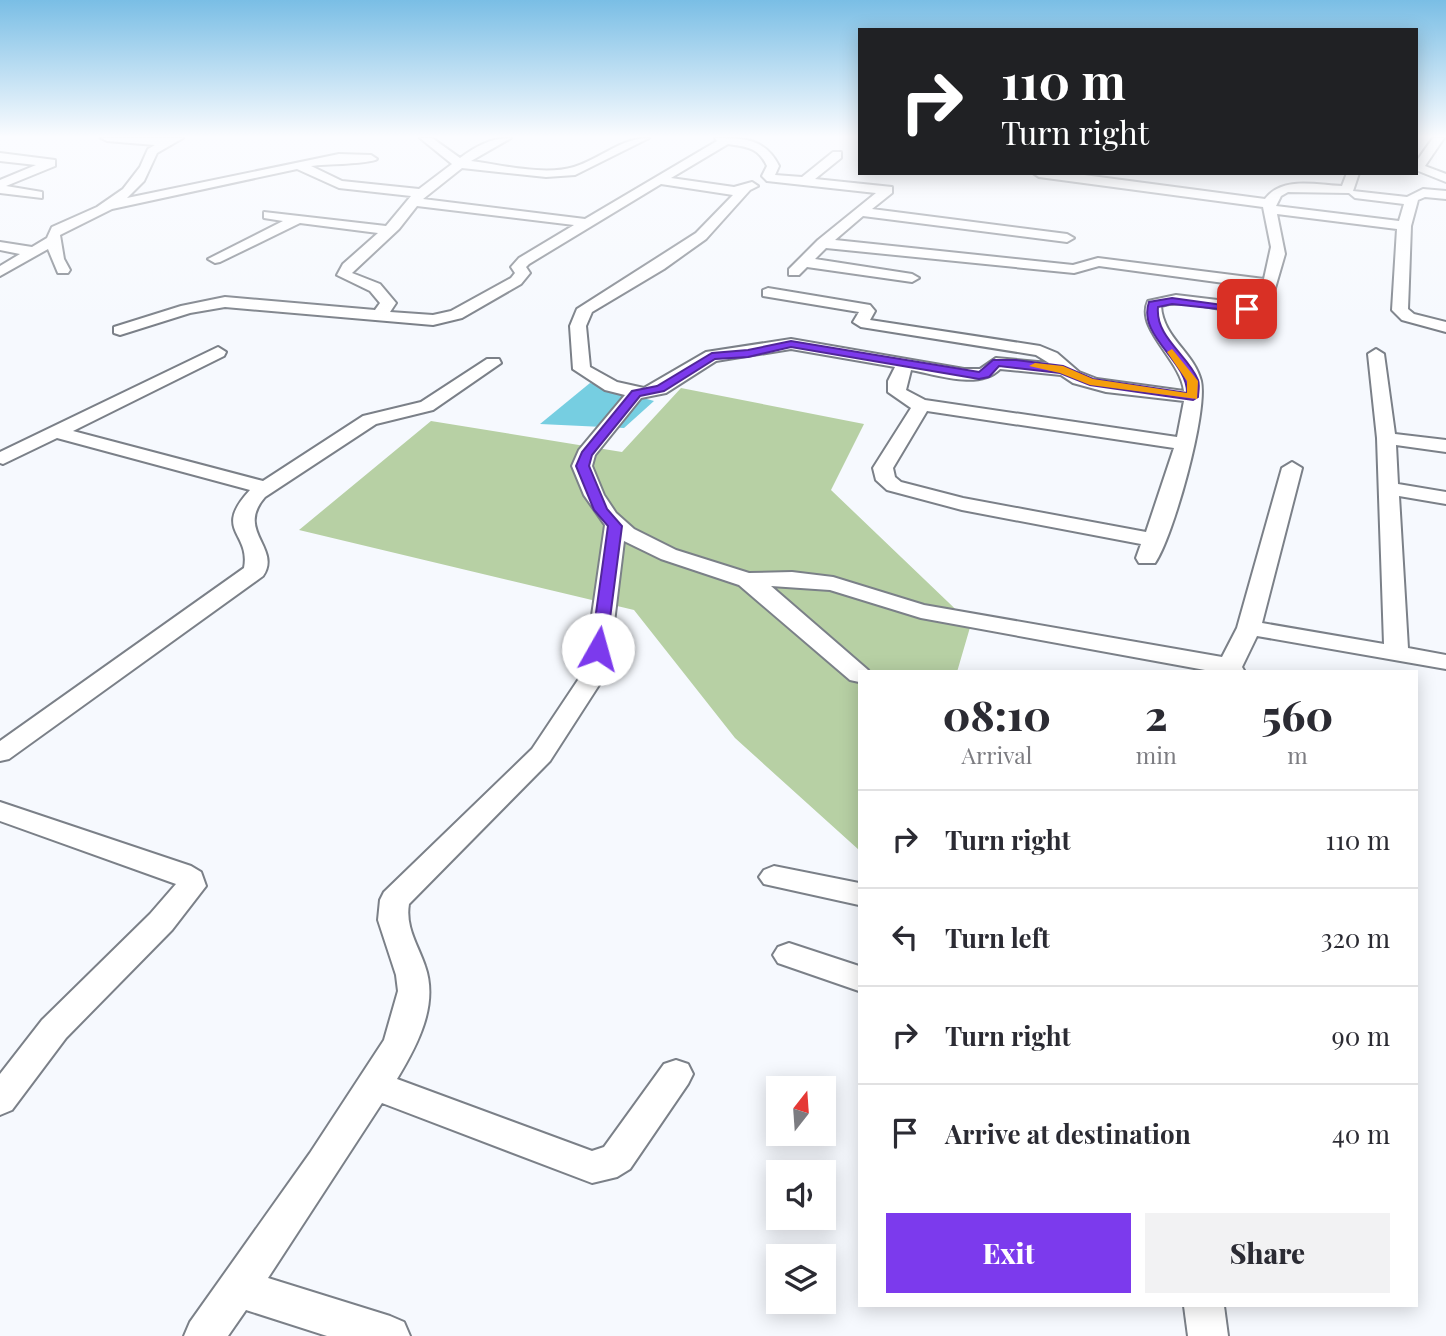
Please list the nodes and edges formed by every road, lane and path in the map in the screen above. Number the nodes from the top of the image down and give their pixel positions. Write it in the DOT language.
graph roads {
  1 [pos="118,200"];
  2 [pos="135,200"];
  3 [pos="414,200"];
  4 [pos="439,200"];
  5 [pos="623,200"];
  6 [pos="735,200"];
  7 [pos="875,200"];
  8 [pos="1224,200"];
  9 [pos="1274,200"];
  10 [pos="1406,200"];
  11 [pos="1411,201"];
  12 [pos="113,205"];
  13 [pos="1269,207"];
  14 [pos="861,212"];
  15 [pos="268,215"];
  16 [pos="297,219"];
  17 [pos="586,223"];
  18 [pos="1404,226"];
  19 [pos="389,230"];
  20 [pos="1067,238"];
  21 [pos="54,240"];
  22 [pos="823,243"];
  23 [pos="0,246"];
  24 [pos="34,252"];
  25 [pos="215,259"];
  26 [pos="3,268"];
  27 [pos="63,270"];
  28 [pos="912,278"];
  29 [pos="1268,284"];
  30 [pos="768,293"];
  31 [pos="378,317"];
  32 [pos="1446,327"];
  33 [pos="120,330"];
  34 [pos="218,352"];
  35 [pos="1376,354"];
  36 [pos="493,363"];
  37 [pos="906,363"];
  38 [pos="1063,370"];
  39 [pos="636,393"];
  40 [pos="1193,397"];
  41 [pos="920,405"];
  42 [pos="55,432"];
  43 [pos="1386,438"];
  44 [pos="1185,444"];
  45 [pos="1446,446"];
  46 [pos="3,458"];
  47 [pos="1292,468"];
  48 [pos="266,488"];
  49 [pos="1389,488"];
  50 [pos="1446,498"];
  51 [pos="615,526"];
  52 [pos="747,580"];
  53 [pos="1249,628"];
  54 [pos="1396,654"];
  55 [pos="1446,662"];
  56 [pos="1231,670"];
  57 [pos="858,674"];
  58 [pos="0,753"];
  59 [pos="0,811"];
  60 [pos="774,877"];
  61 [pos="858,894"];
  62 [pos="789,955"];
  63 [pos="858,979"];
  64 [pos="676,1074"];
  65 [pos="374,1085"];
  66 [pos="0,1100"];
  67 [pos="237,1289"];
  68 [pos="1204,1307"];
  69 [pos="204,1336"];
  70 [pos="390,1336"];
  71 [pos="1208,1336"];
  1 -- 12 [label="street"];
  2 -- 12 [label="street"];
  3 -- 19 [label="street"];
  4 -- 17 [label="street"];
  5 -- 17 [label="street"];
  6 -- 39 [label="street"];
  7 -- 14 [label="street"];
  8 -- 13 [label="street"];
  9 -- 13 [label="street"];
  10 -- 11 [label="street"];
  11 -- 18 [label="street"];
  12 -- 21 [label="street"];
  13 -- 18 [label="street"];
  13 -- 29 [label="street"];
  14 -- 20 [label="street"];
  14 -- 22 [label="street"];
  15 -- 16 [label="street"];
  16 -- 19 [label="street"];
  16 -- 25 [label="street"];
  17 -- 31 [label="street"];
  18 -- 32 [label="street"];
  19 -- 31 [label="street"];
  21 -- 24 [label="street"];
  21 -- 27 [label="street"];
  22 -- 28 [label="street"];
  22 -- 29 [label="street"];
  23 -- 24 [label="street"];
  24 -- 26 [label="street"];
  29 -- 40 [label="street"];
  30 -- 38 [label="street"];
  31 -- 33 [label="street"];
  34 -- 42 [label="street"];
  35 -- 43 [label="street"];
  36 -- 48 [label="street"];
  37 -- 38 [label="street"];
  37 -- 39 [label="street"];
  37 -- 41 [label="street"];
  38 -- 40 [label="street"];
  39 -- 51 [label="street"];
  40 -- 44 [label="street"];
  41 -- 44 [label="street"];
  41 -- 44 [label="street"];
  42 -- 46 [label="street"];
  42 -- 48 [label="street"];
  43 -- 45 [label="street"];
  43 -- 49 [label="street"];
  47 -- 53 [label="street"];
  48 -- 58 [label="street"];
  49 -- 50 [label="street"];
  49 -- 54 [label="street"];
  51 -- 52 [label="street"];
  51 -- 65 [label="street"];
  52 -- 56 [label="street"];
  52 -- 57 [label="street"];
  53 -- 54 [label="street"];
  53 -- 56 [label="street"];
  54 -- 55 [label="street"];
  59 -- 66 [label="street"];
  60 -- 61 [label="street"];
  62 -- 63 [label="street"];
  64 -- 65 [label="street"];
  65 -- 67 [label="street"];
  67 -- 69 [label="street"];
  67 -- 70 [label="street"];
  68 -- 71 [label="street"];
}
